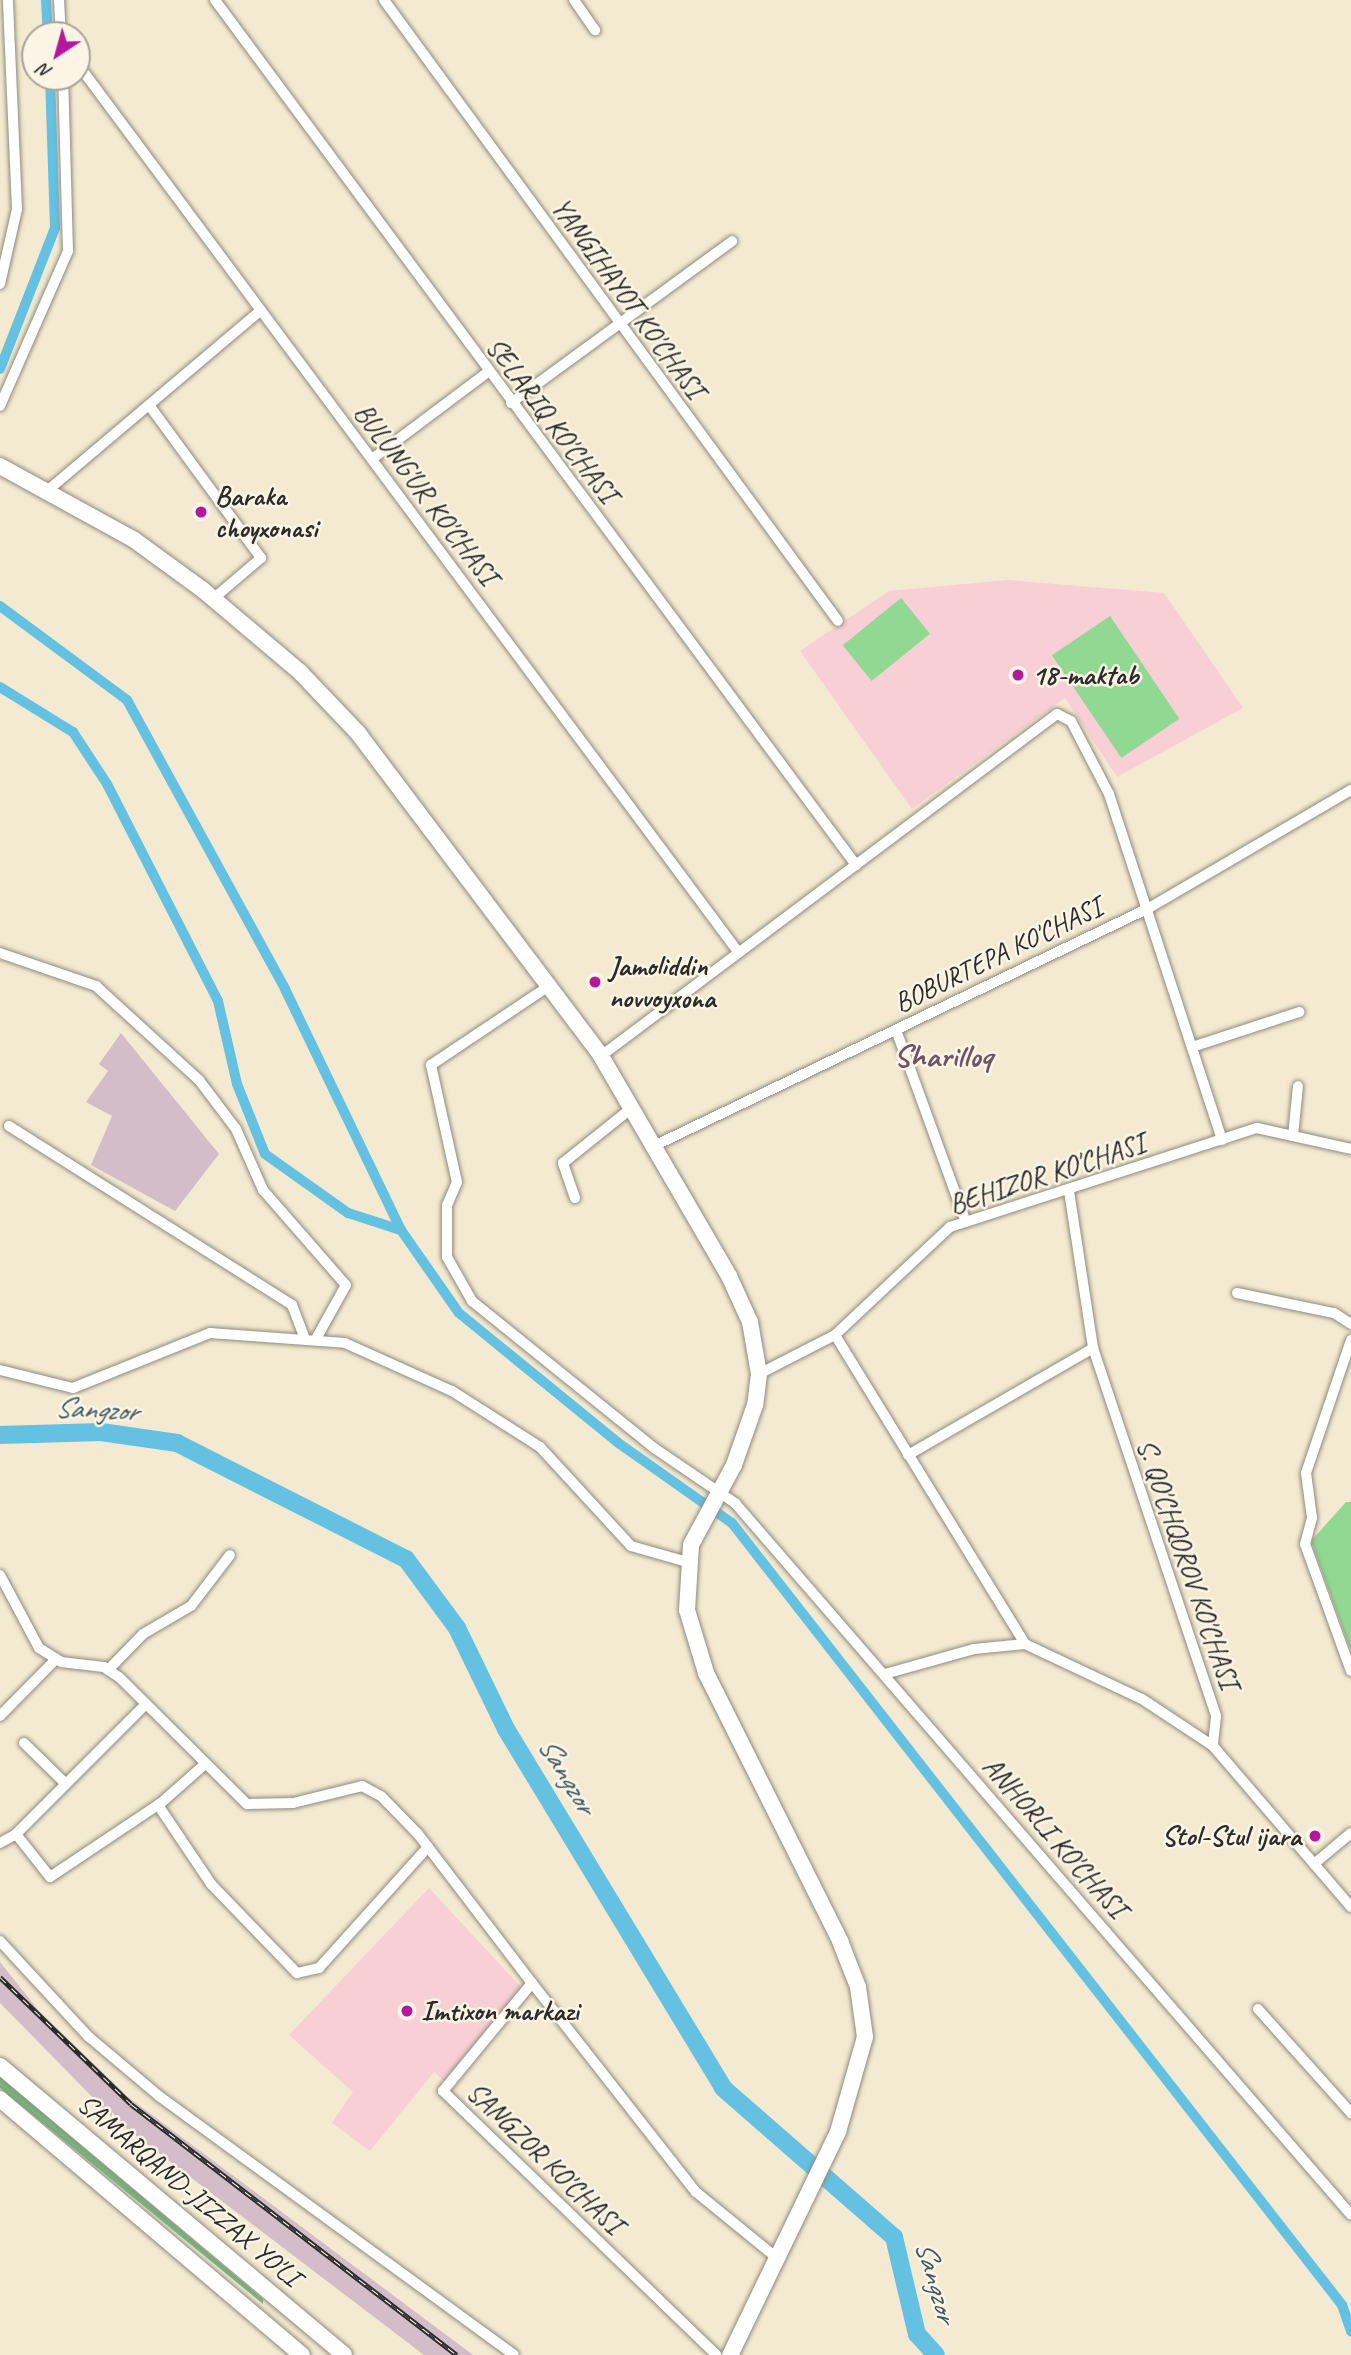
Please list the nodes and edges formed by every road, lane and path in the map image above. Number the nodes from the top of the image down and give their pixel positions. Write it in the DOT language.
graph roads {
  1 [pos="8,0"];
  2 [pos="59,0"];
  3 [pos="215,0"];
  4 [pos="384,0"];
  5 [pos="574,0"];
  6 [pos="60,21"];
  7 [pos="595,30"];
  8 [pos="91,82"];
  9 [pos="62,91"];
  10 [pos="732,241"];
  11 [pos="0,284"];
  12 [pos="261,310"];
  13 [pos="618,324"];
  14 [pos="488,372"];
  15 [pos="511,403"];
  16 [pos="149,405"];
  17 [pos="0,406"];
  18 [pos="372,459"];
  19 [pos="0,466"];
  20 [pos="47,491"];
  21 [pos="214,598"];
  22 [pos="838,621"];
  23 [pos="1351,790"];
  24 [pos="856,865"];
  25 [pos="1149,908"];
  26 [pos="0,953"];
  27 [pos="739,953"];
  28 [pos="549,986"];
  29 [pos="1299,1012"];
  30 [pos="896,1030"];
  31 [pos="1192,1047"];
  32 [pos="601,1056"];
  33 [pos="1298,1086"];
  34 [pos="633,1107"];
  35 [pos="9,1126"];
  36 [pos="1293,1136"];
  37 [pos="1222,1140"];
  38 [pos="656,1145"];
  39 [pos="1351,1149"];
  40 [pos="1069,1191"];
  41 [pos="575,1198"];
  42 [pos="966,1222"];
  43 [pos="1237,1293"];
  44 [pos="1351,1324"];
  45 [pos="835,1335"];
  46 [pos="304,1337"];
  47 [pos="317,1337"];
  48 [pos="1351,1340"];
  49 [pos="1093,1348"];
  50 [pos="0,1370"];
  51 [pos="759,1374"];
  52 [pos="908,1455"];
  53 [pos="720,1493"];
  54 [pos="230,1555"];
  55 [pos="687,1562"];
  56 [pos="0,1575"];
  57 [pos="1025,1644"];
  58 [pos="56,1659"];
  59 [pos="108,1670"];
  60 [pos="1351,1671"];
  61 [pos="885,1674"];
  62 [pos="146,1704"];
  63 [pos="0,1716"];
  64 [pos="24,1743"];
  65 [pos="1213,1746"];
  66 [pos="204,1765"];
  67 [pos="65,1783"];
  68 [pos="159,1805"];
  69 [pos="1351,1833"];
  70 [pos="16,1834"];
  71 [pos="0,1843"];
  72 [pos="428,1847"];
  73 [pos="1314,1864"];
  74 [pos="1351,1907"];
  75 [pos="0,1941"];
  76 [pos="532,1983"];
  77 [pos="1258,2009"];
  78 [pos="0,2066"];
  79 [pos="0,2099"];
  80 [pos="1351,2113"];
  81 [pos="1351,2215"];
  82 [pos="777,2258"];
  83 [pos="294,2313"];
  84 [pos="276,2333"];
  85 [pos="302,2355"];
  86 [pos="344,2355"];
  87 [pos="514,2355"];
  88 [pos="716,2355"];
  89 [pos="730,2355"];
  1 -- 11 [label="street"];
  2 -- 6 [label="street"];
  3 -- 14 [label="street, SELARIQ KO'CHASI"];
  4 -- 13 [label="street, YANGIHAYOT KO'CHASI"];
  5 -- 7 [label="street"];
  8 -- 12 [label="street, BULUNG'UR KO'CHASI"];
  9 -- 17 [label="street"];
  10 -- 13 [label="street"];
  12 -- 16 [label="street"];
  12 -- 18 [label="street, BULUNG'UR KO'CHASI"];
  13 -- 15 [label="street"];
  13 -- 22 [label="street, YANGIHAYOT KO'CHASI"];
  14 -- 15 [label="street, SELARIQ KO'CHASI"];
  14 -- 18 [label="street"];
  15 -- 24 [label="street, SELARIQ KO'CHASI"];
  16 -- 20 [label="street"];
  16 -- 21 [label="street"];
  18 -- 27 [label="street, BULUNG'UR KO'CHASI"];
  19 -- 20 [label="main road"];
  20 -- 21 [label="main road"];
  21 -- 28 [label="main road"];
  23 -- 25 [label="street, BOBURTEPA KO'CHASI"];
  24 -- 25 [label="street"];
  24 -- 27 [label="street"];
  25 -- 30 [label="street, BOBURTEPA KO'CHASI"];
  25 -- 31 [label="street"];
  26 -- 47 [label="street"];
  27 -- 32 [label="street"];
  28 -- 32 [label="main road"];
  28 -- 53 [label="street, ANHORLI KO'CHASI"];
  29 -- 31 [label="street"];
  30 -- 38 [label="street, BOBURTEPA KO'CHASI"];
  30 -- 42 [label="street"];
  31 -- 37 [label="street"];
  32 -- 34 [label="main road"];
  33 -- 36 [label="street"];
  34 -- 38 [label="main road"];
  34 -- 41 [label="street"];
  35 -- 46 [label="street"];
  36 -- 37 [label="street, BEHIZOR KO'CHASI"];
  36 -- 39 [label="street, BEHIZOR KO'CHASI"];
  37 -- 40 [label="street, BEHIZOR KO'CHASI"];
  38 -- 51 [label="main road"];
  40 -- 42 [label="street, BEHIZOR KO'CHASI"];
  40 -- 49 [label="street, S. QO'CHQOROV KO'CHASI"];
  42 -- 45 [label="street, BEHIZOR KO'CHASI"];
  43 -- 44 [label="street"];
  45 -- 51 [label="street, BEHIZOR KO'CHASI"];
  45 -- 52 [label="street"];
  46 -- 47 [label="street"];
  46 -- 50 [label="street"];
  47 -- 55 [label="street"];
  48 -- 60 [label="street"];
  49 -- 52 [label="street"];
  49 -- 65 [label="street, S. QO'CHQOROV KO'CHASI"];
  51 -- 53 [label="main road"];
  52 -- 57 [label="street"];
  53 -- 55 [label="main road"];
  53 -- 61 [label="street, ANHORLI KO'CHASI"];
  54 -- 59 [label="street"];
  55 -- 82 [label="main road"];
  56 -- 58 [label="street"];
  57 -- 61 [label="street"];
  57 -- 65 [label="street"];
  58 -- 59 [label="street"];
  58 -- 63 [label="street"];
  59 -- 62 [label="street"];
  61 -- 81 [label="street, ANHORLI KO'CHASI"];
  62 -- 66 [label="street"];
  62 -- 67 [label="street"];
  64 -- 67 [label="street"];
  65 -- 73 [label="street"];
  66 -- 68 [label="street"];
  66 -- 72 [label="street"];
  67 -- 70 [label="street"];
  68 -- 70 [label="street"];
  68 -- 72 [label="street"];
  69 -- 73 [label="street"];
  70 -- 71 [label="street"];
  72 -- 76 [label="street"];
  73 -- 74 [label="street"];
  75 -- 87 [label="street"];
  76 -- 82 [label="street"];
  76 -- 88 [label="street, SANGZOR KO'CHASI"];
  77 -- 80 [label="street"];
  78 -- 83 [label="main road, SAMARQAND-JIZZAX YO'LI"];
  79 -- 84 [label="main road"];
  82 -- 89 [label="main road"];
  83 -- 84 [label="main road"];
  83 -- 86 [label="main road, SAMARQAND-JIZZAX YO'LI"];
  84 -- 85 [label="main road"];
}
